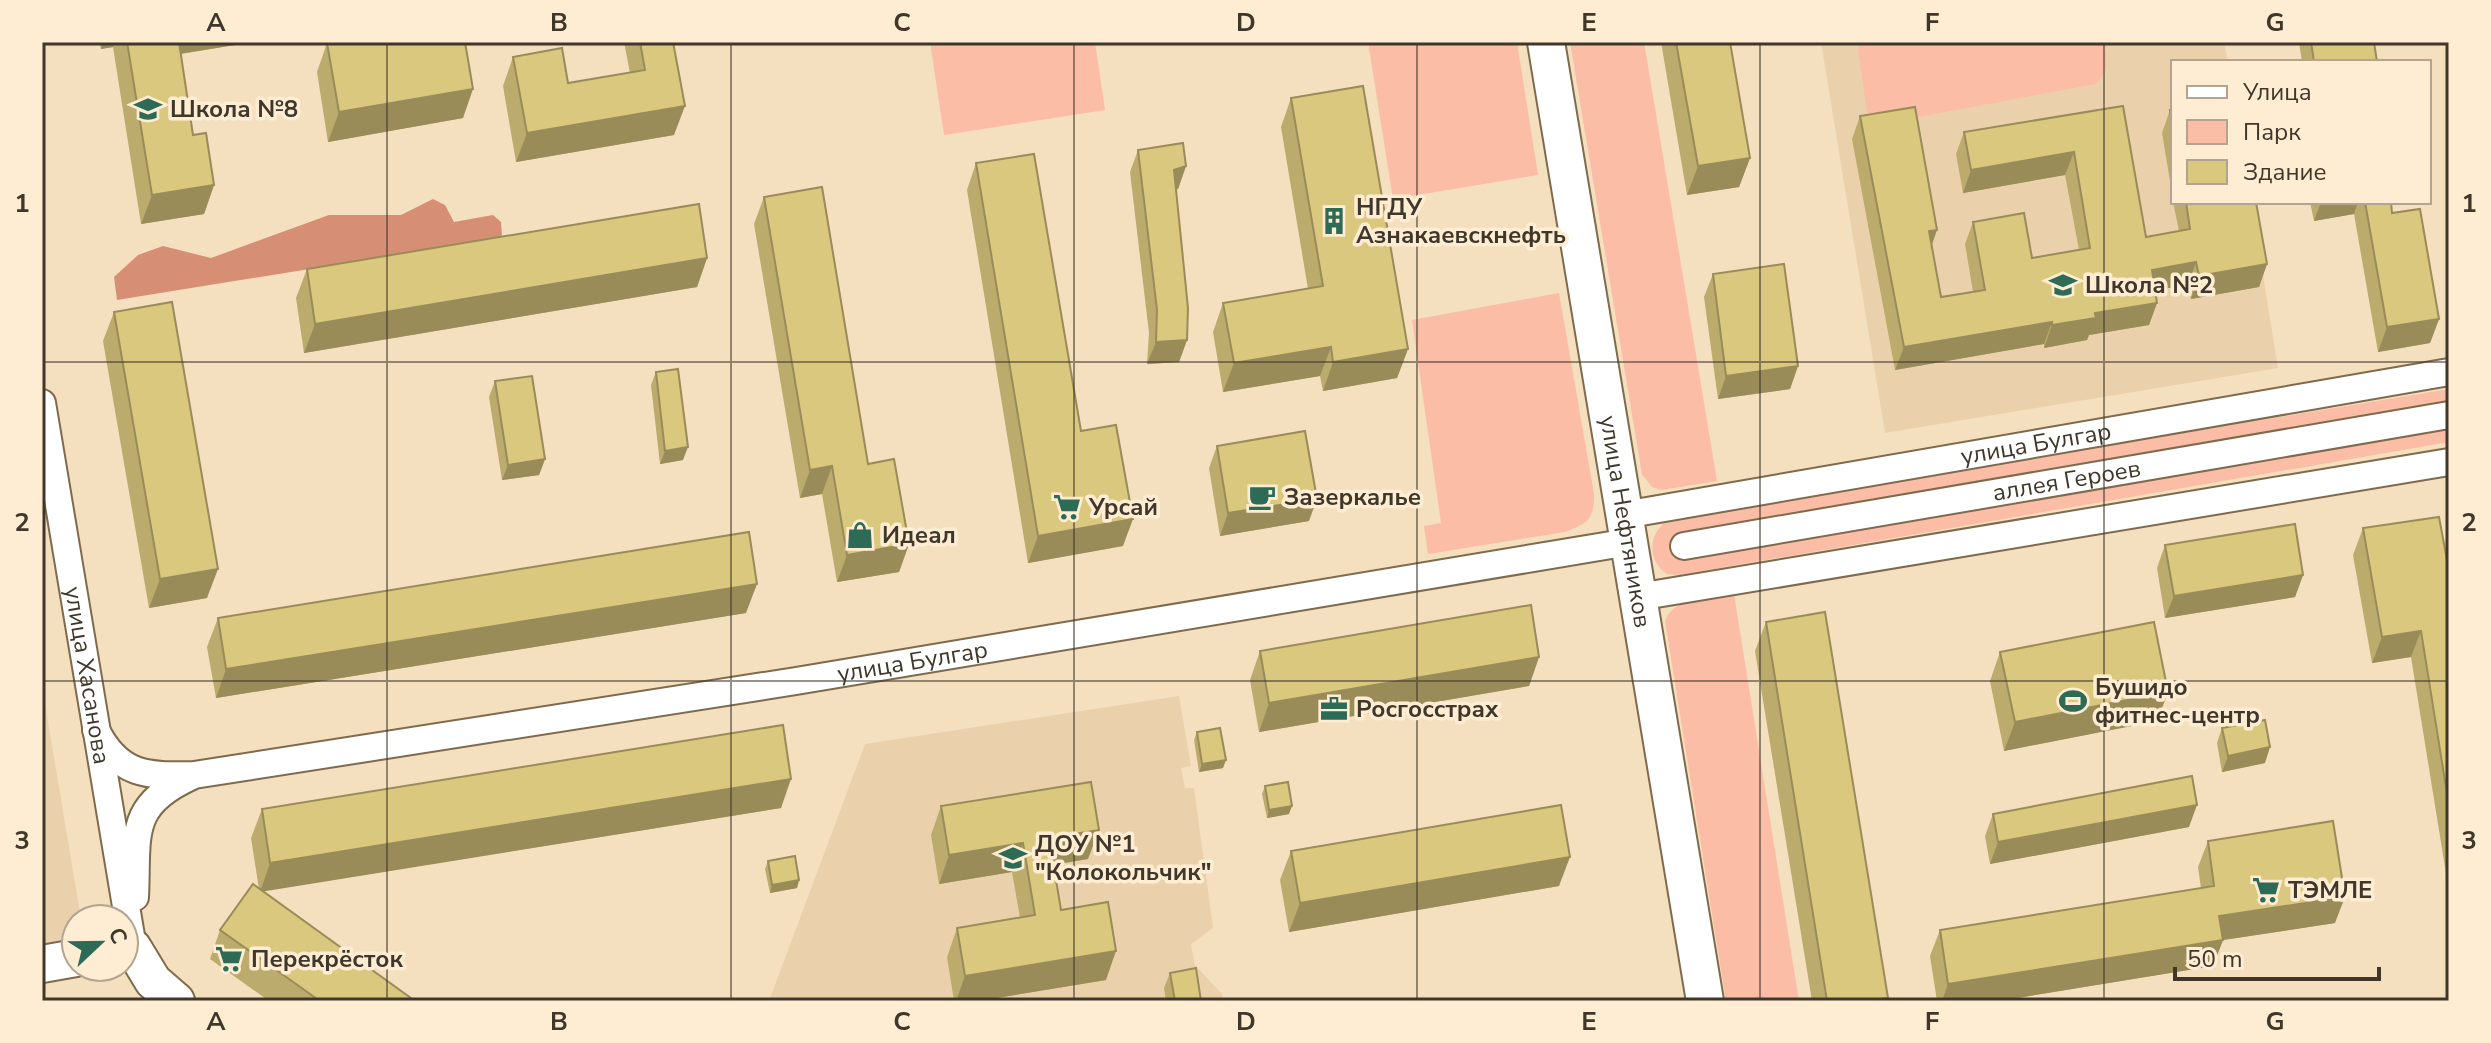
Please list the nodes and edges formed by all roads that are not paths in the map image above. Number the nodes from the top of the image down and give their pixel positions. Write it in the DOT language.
graph roads {
  1 [pos="1546,42"];
  2 [pos="2445,374"];
  3 [pos="42,403"];
  4 [pos="2449,415"];
  5 [pos="2449,462"];
  6 [pos="1626,529"];
  7 [pos="1684,546"];
  8 [pos="1638,597"];
  9 [pos="96,730"];
  10 [pos="194,775"];
  11 [pos="121,903"];
  12 [pos="132,903"];
  13 [pos="140,964"];
  14 [pos="176,1001"];
  15 [pos="1705,1001"];
  1 -- 6 [label="street, улица Нефтяников"];
  2 -- 6 [label="street, улица Булгар"];
  3 -- 9 [label="street, улица Хасанова"];
  4 -- 7 [label="street, аллея Героев"];
  5 -- 8 [label="street"];
  6 -- 8 [label="street, улица Нефтяников"];
  6 -- 10 [label="street, улица Булгар"];
  8 -- 15 [label="street, улица Нефтяников"];
  9 -- 10 [label="street, улица Булгар"];
  9 -- 11 [label="street, улица Хасанова"];
  10 -- 12 [label="street, улица Булгар"];
  13 -- 14 [label="street"];
}
